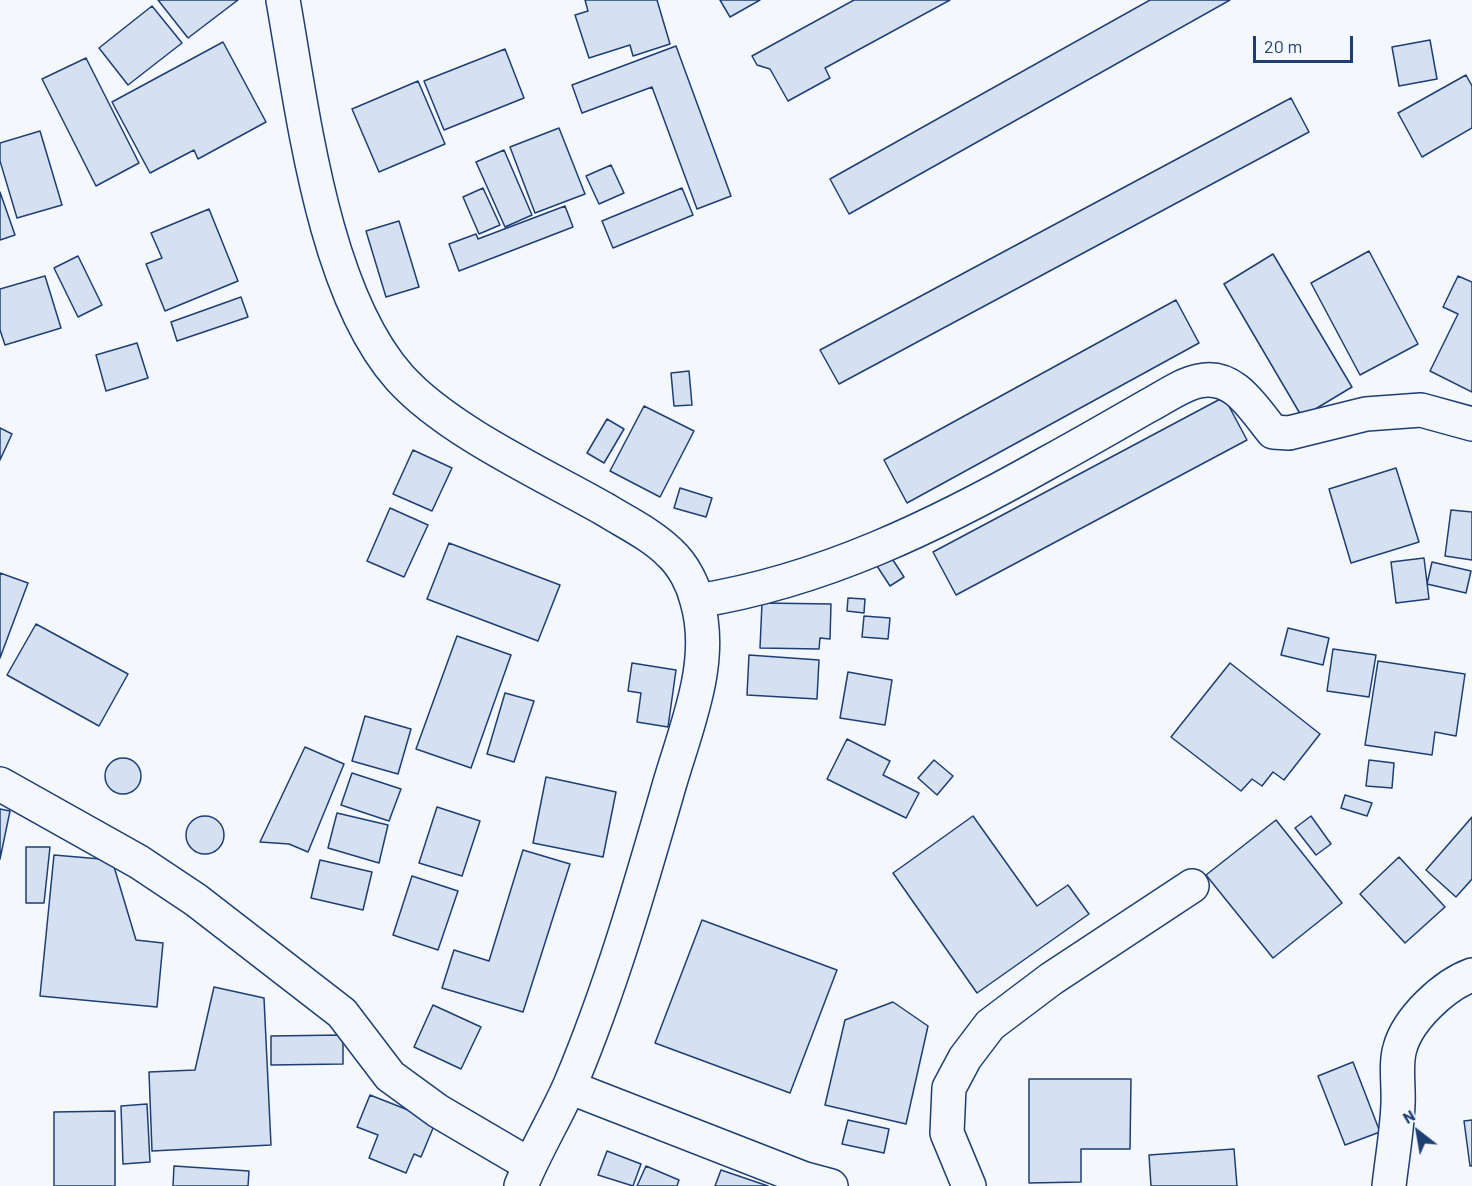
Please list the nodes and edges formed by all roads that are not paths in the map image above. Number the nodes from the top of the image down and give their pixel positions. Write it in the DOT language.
graph roads {
  1 [pos="283,0"];
  2 [pos="1472,424"];
  3 [pos="697,601"];
  4 [pos="0,784"];
  5 [pos="1192,886"];
  6 [pos="1472,975"];
  7 [pos="569,1087"];
  8 [pos="525,1176"];
  9 [pos="831,1186"];
  10 [pos="969,1186"];
  11 [pos="1389,1186"];
  1 -- 3 [label="street"];
  2 -- 3 [label="street"];
  3 -- 7 [label="street"];
  4 -- 8 [label="street"];
  5 -- 10 [label="street"];
  6 -- 11 [label="street"];
  7 -- 8 [label="street"];
  7 -- 9 [label="street"];
}
